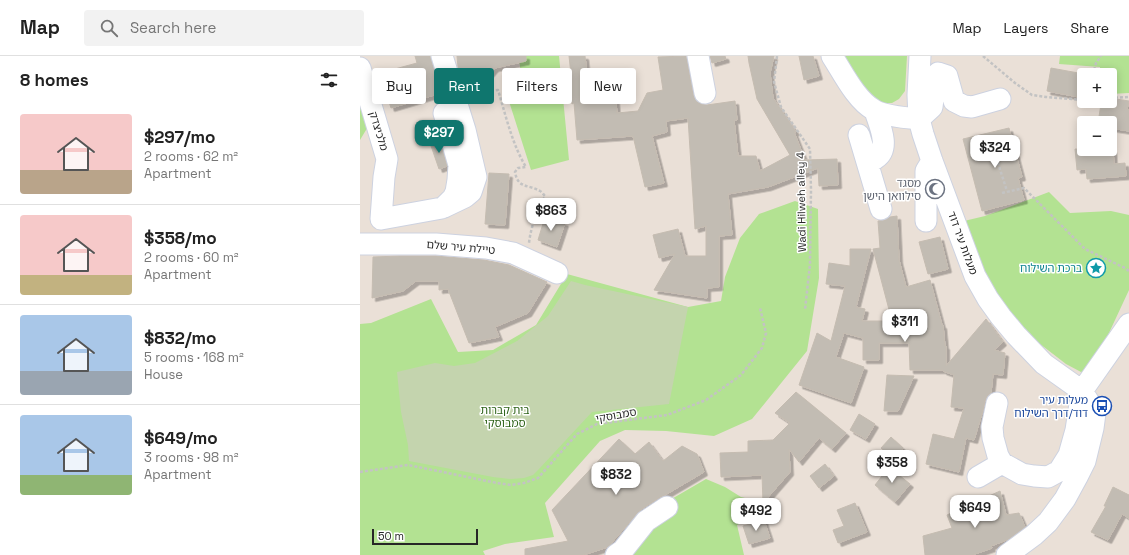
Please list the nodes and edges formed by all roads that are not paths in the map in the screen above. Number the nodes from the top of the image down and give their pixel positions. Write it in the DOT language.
graph roads {
  1 [pos="442,56"];
  2 [pos="698,56"];
  3 [pos="832,56"];
  4 [pos="920,56"];
  5 [pos="360,68"];
  6 [pos="705,93"];
  7 [pos="1000,99"];
  8 [pos="875,111"];
  9 [pos="919,119"];
  10 [pos="859,135"];
  11 [pos="932,161"];
  12 [pos="868,162"];
  13 [pos="881,209"];
  14 [pos="926,221"];
  15 [pos="360,244"];
  16 [pos="557,273"];
  17 [pos="1129,324"];
  18 [pos="1082,391"];
  19 [pos="997,403"];
  20 [pos="1002,463"];
  21 [pos="978,477"];
  22 [pos="667,507"];
  23 [pos="616,555"];
  24 [pos="1007,555"];
  1 -- 5 [label="street, מלכיצדק"];
  2 -- 6 [label="street"];
  3 -- 8 [label="street"];
  4 -- 9 [label="street, מעלות עיר דוד"];
  7 -- 9 [label="street"];
  8 -- 9 [label="street"];
  8 -- 12 [label="street"];
  9 -- 11 [label="street, מעלות עיר דוד"];
  10 -- 12 [label="street"];
  11 -- 14 [label="street"];
  11 -- 18 [label="street, מעלות עיר דוד"];
  12 -- 13 [label="street"];
  15 -- 16 [label="street, טיילת עיר שלם"];
  17 -- 18 [label="street"];
  18 -- 20 [label="street"];
  18 -- 24 [label="street"];
  19 -- 20 [label="street"];
  20 -- 21 [label="street"];
  22 -- 23 [label="street"];
}
